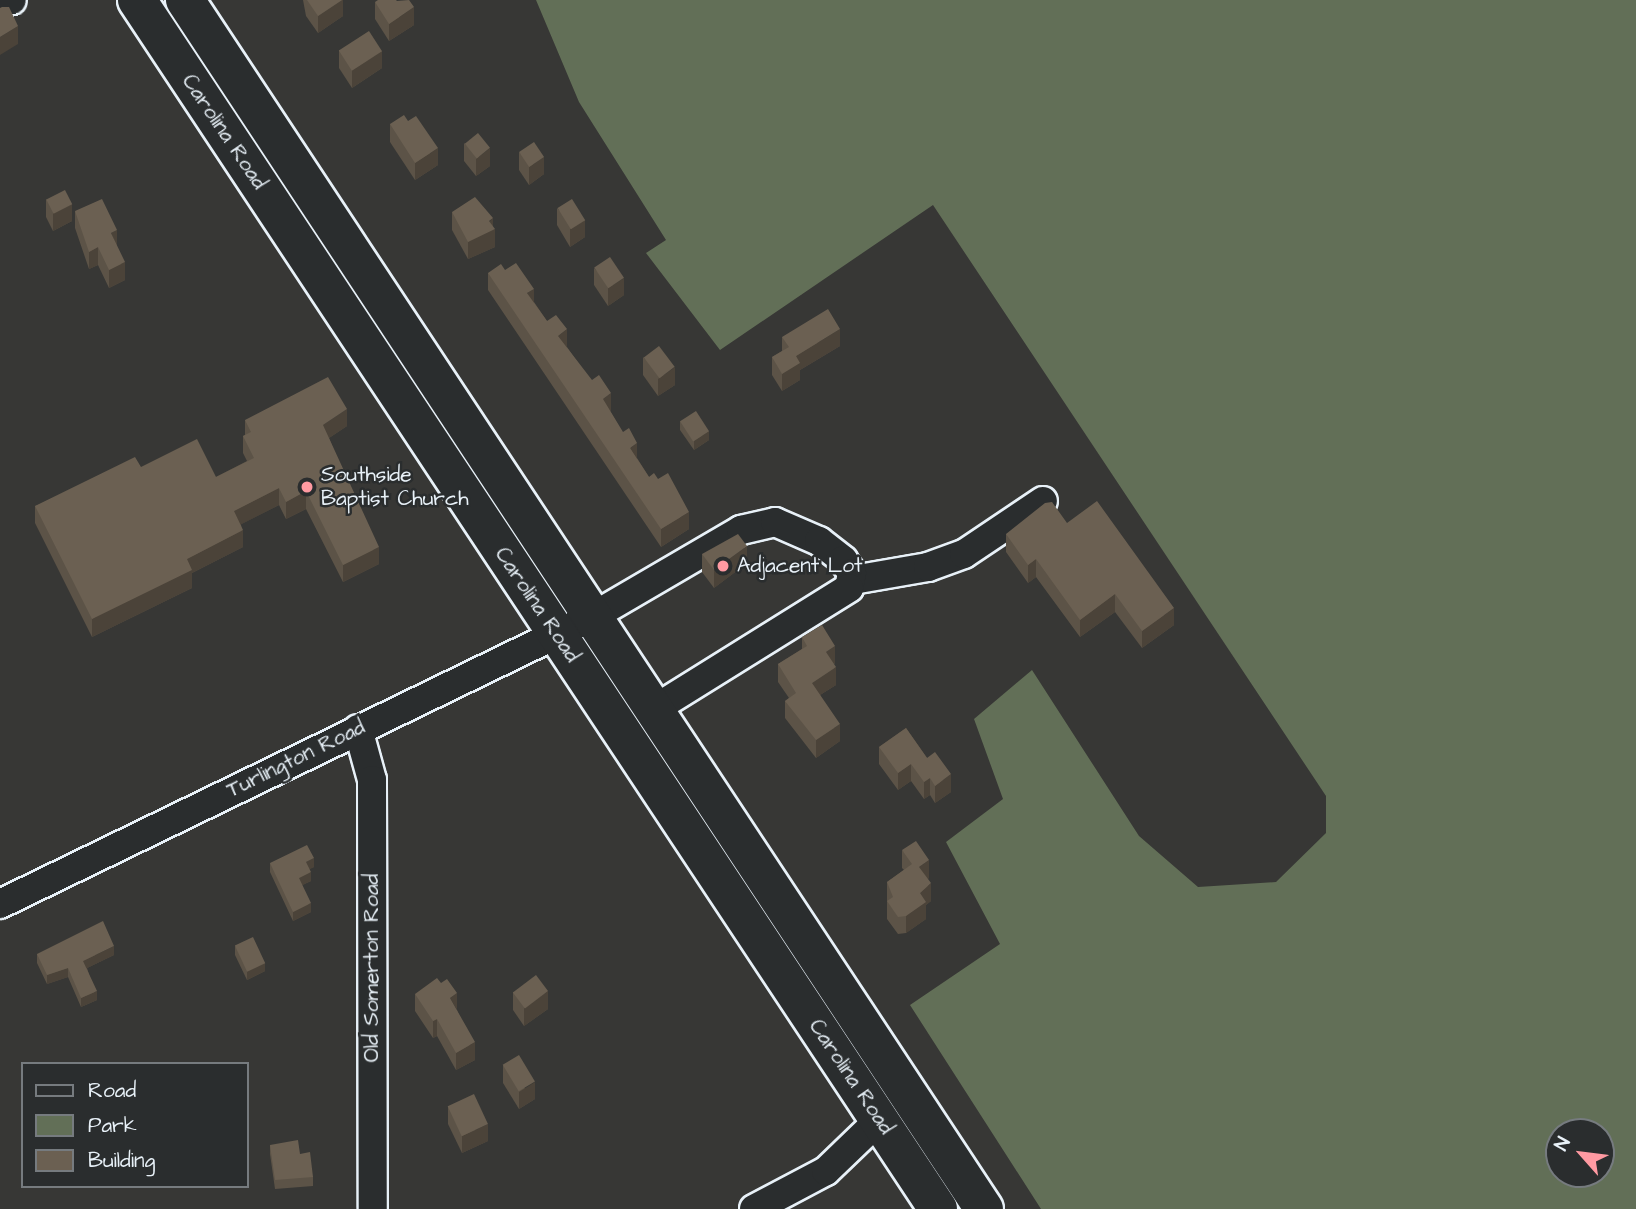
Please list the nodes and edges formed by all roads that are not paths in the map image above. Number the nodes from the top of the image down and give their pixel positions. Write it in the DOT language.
graph roads {
  1 [pos="12,0"];
  2 [pos="137,0"];
  3 [pos="185,0"];
  4 [pos="0,3"];
  5 [pos="1043,501"];
  6 [pos="853,580"];
  7 [pos="593,617"];
  8 [pos="556,634"];
  9 [pos="653,710"];
  10 [pos="358,729"];
  11 [pos="0,904"];
  12 [pos="879,1120"];
  13 [pos="373,1209"];
  14 [pos="754,1209"];
  15 [pos="938,1209"];
  16 [pos="984,1209"];
  1 -- 4 [label="street"];
  2 -- 8 [label="highway, Carolina Road"];
  3 -- 7 [label="highway, Carolina Road"];
  5 -- 6 [label="street"];
  6 -- 7 [label="street, Turlington Road"];
  6 -- 9 [label="street"];
  7 -- 8 [label="street, Turlington Road"];
  7 -- 9 [label="highway, Carolina Road"];
  8 -- 10 [label="street, Turlington Road"];
  8 -- 12 [label="highway, Carolina Road"];
  9 -- 16 [label="highway, Carolina Road"];
  10 -- 11 [label="street, Turlington Road"];
  10 -- 13 [label="street, Old Somerton Road"];
  12 -- 14 [label="street"];
  12 -- 15 [label="highway, Carolina Road"];
}
